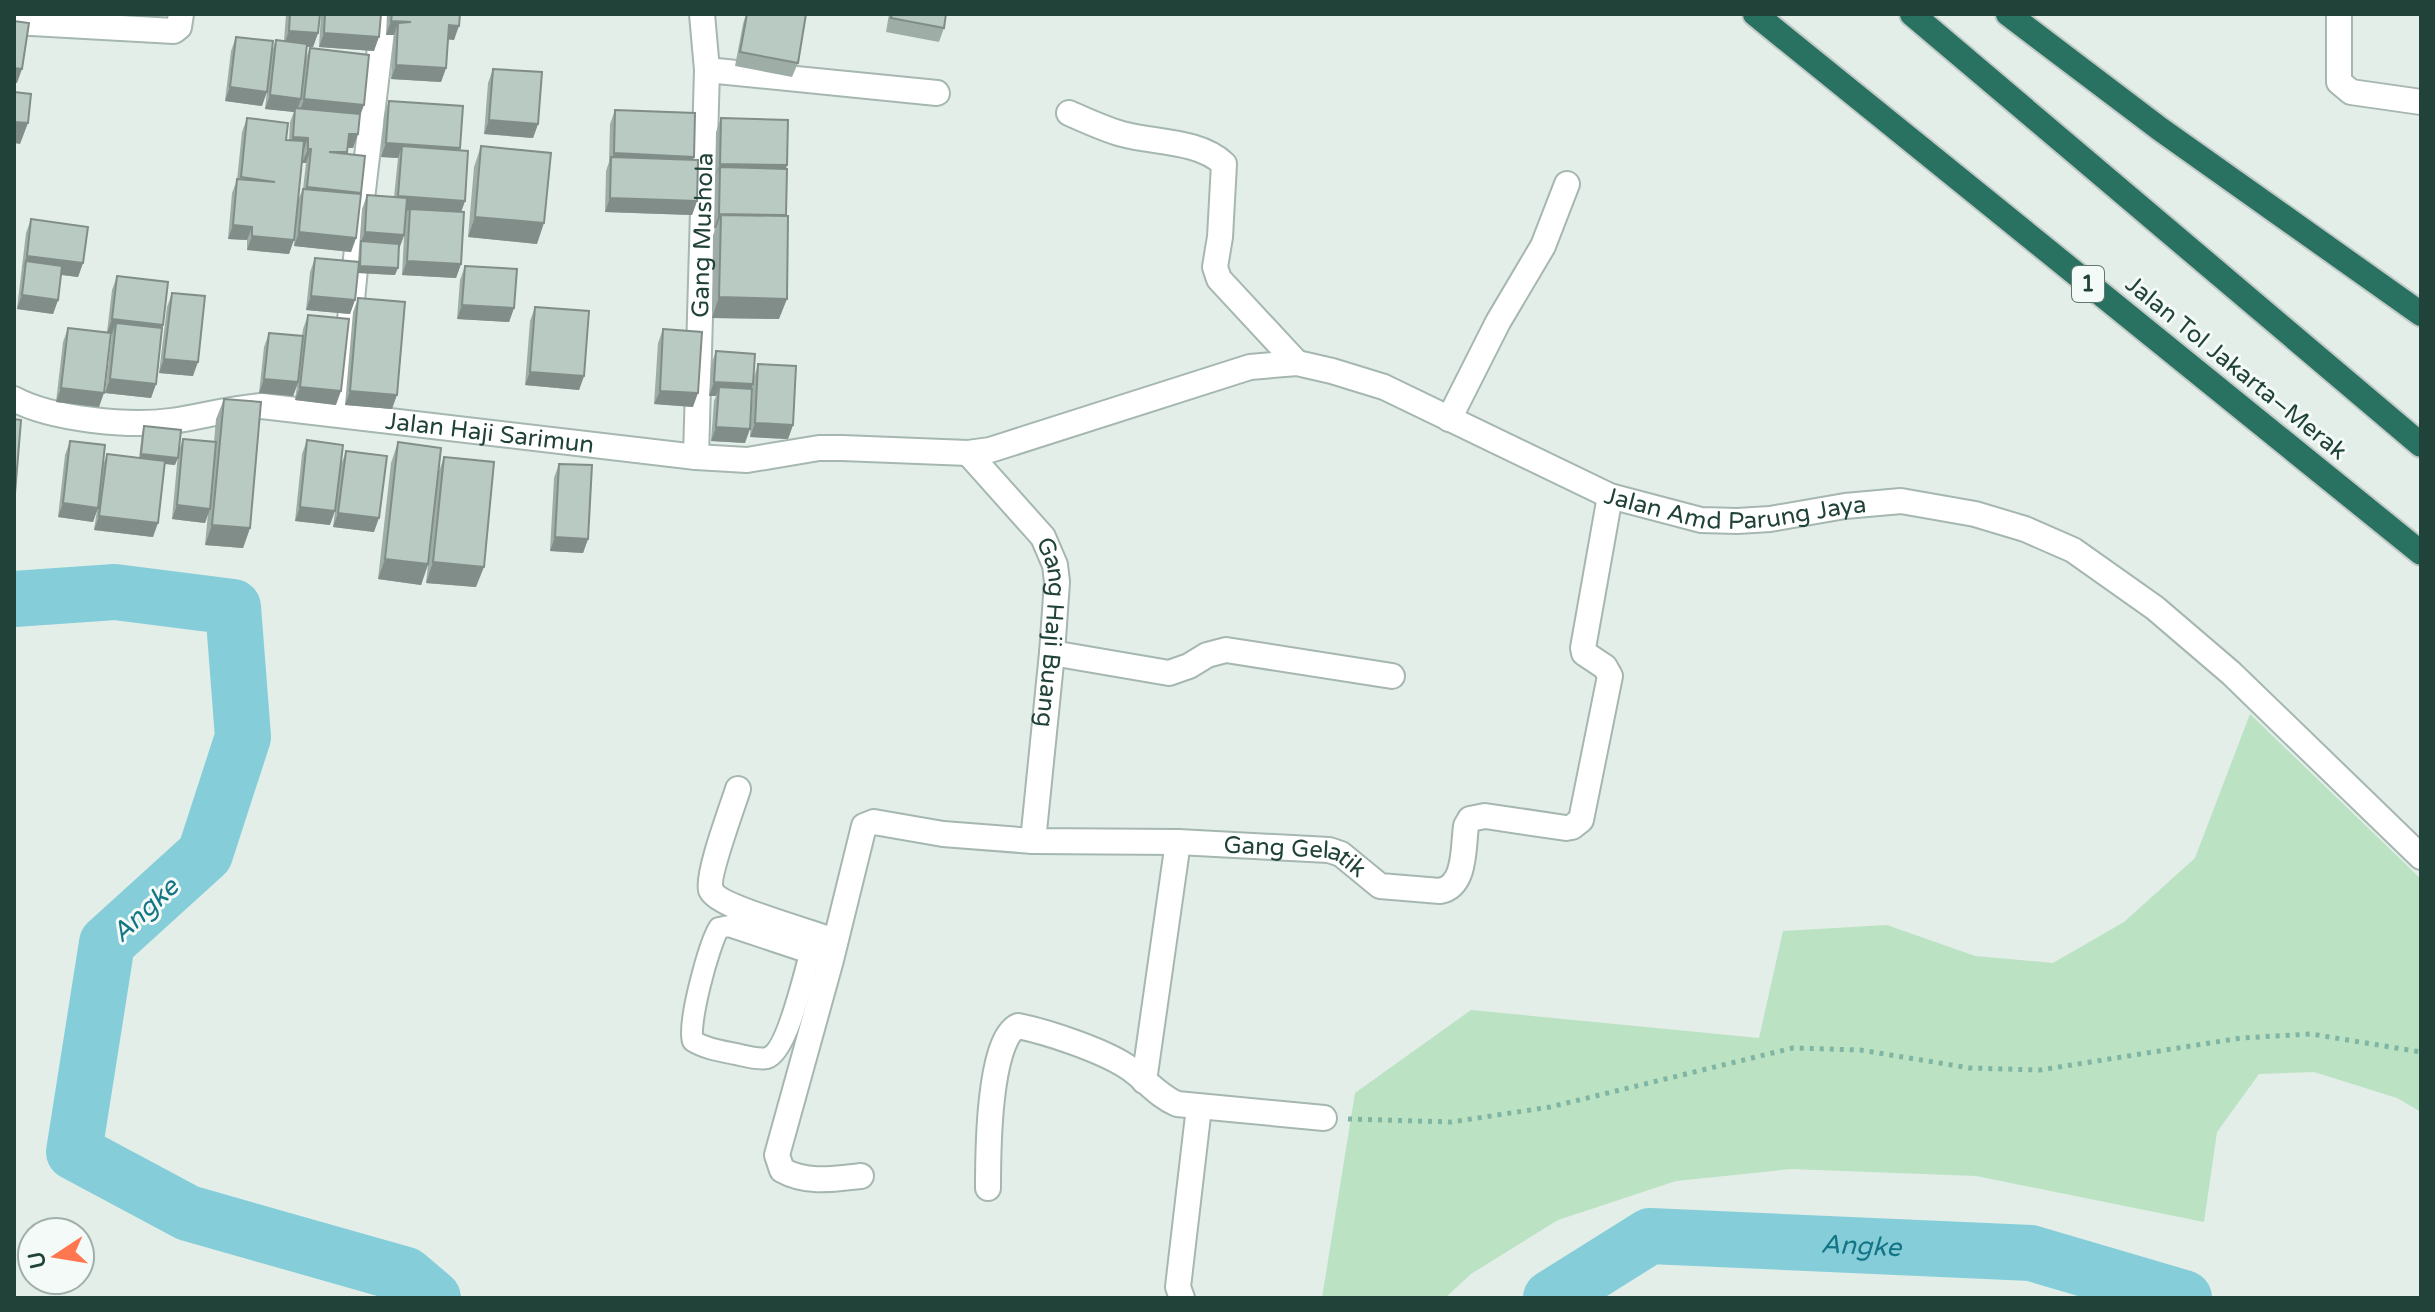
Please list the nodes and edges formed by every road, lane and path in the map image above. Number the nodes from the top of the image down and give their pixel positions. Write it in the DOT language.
graph roads {
  1 [pos="181,14"];
  2 [pos="384,14"];
  3 [pos="702,14"];
  4 [pos="1755,14"];
  5 [pos="1912,14"];
  6 [pos="2008,14"];
  7 [pos="2339,14"];
  8 [pos="14,22"];
  9 [pos="707,70"];
  10 [pos="937,93"];
  11 [pos="2421,102"];
  12 [pos="1069,113"];
  13 [pos="1567,184"];
  14 [pos="2421,314"];
  15 [pos="1297,363"];
  16 [pos="14,400"];
  17 [pos="341,413"];
  18 [pos="1449,419"];
  19 [pos="2421,445"];
  20 [pos="968,453"];
  21 [pos="696,457"];
  22 [pos="1610,496"];
  23 [pos="2421,553"];
  24 [pos="1052,653"];
  25 [pos="1392,676"];
  26 [pos="738,789"];
  27 [pos="1033,841"];
  28 [pos="1178,842"];
  29 [pos="2421,857"];
  30 [pos="825,951"];
  31 [pos="2421,1052"];
  32 [pos="1144,1081"];
  33 [pos="1199,1107"];
  34 [pos="1324,1118"];
  35 [pos="861,1176"];
  36 [pos="988,1188"];
  37 [pos="1182,1298"];
  1 -- 8 [label="street"];
  2 -- 17 [label="street"];
  3 -- 9 [label="street, Gang Mushola"];
  4 -- 23 [label="highway, Jalan Tol Jakarta–Merak / 1"];
  5 -- 19 [label="highway"];
  6 -- 14 [label="highway"];
  7 -- 11 [label="street"];
  9 -- 10 [label="street"];
  9 -- 21 [label="street, Gang Mushola"];
  12 -- 15 [label="street"];
  13 -- 18 [label="street"];
  15 -- 18 [label="street, Jalan Amd Parung Jaya"];
  15 -- 20 [label="street, Jalan Amd Parung Jaya"];
  16 -- 17 [label="street, Jalan Haji Sarimun"];
  17 -- 21 [label="street, Jalan Haji Sarimun"];
  18 -- 22 [label="street, Jalan Amd Parung Jaya"];
  20 -- 21 [label="street, Jalan Haji Sarimun"];
  20 -- 24 [label="street, Gang Haji Buang"];
  22 -- 28 [label="street, Gang Gelatik"];
  22 -- 29 [label="street, Jalan Amd Parung Jaya"];
  24 -- 25 [label="street"];
  24 -- 27 [label="street, Gang Haji Buang"];
  26 -- 30 [label="street"];
  27 -- 28 [label="street"];
  27 -- 30 [label="street"];
  28 -- 32 [label="street"];
  30 -- 30 [label="lane"];
  30 -- 35 [label="street"];
  31 -- 34 [label="path"];
  32 -- 33 [label="street"];
  32 -- 36 [label="street"];
  33 -- 34 [label="street"];
  33 -- 37 [label="street"];
}
